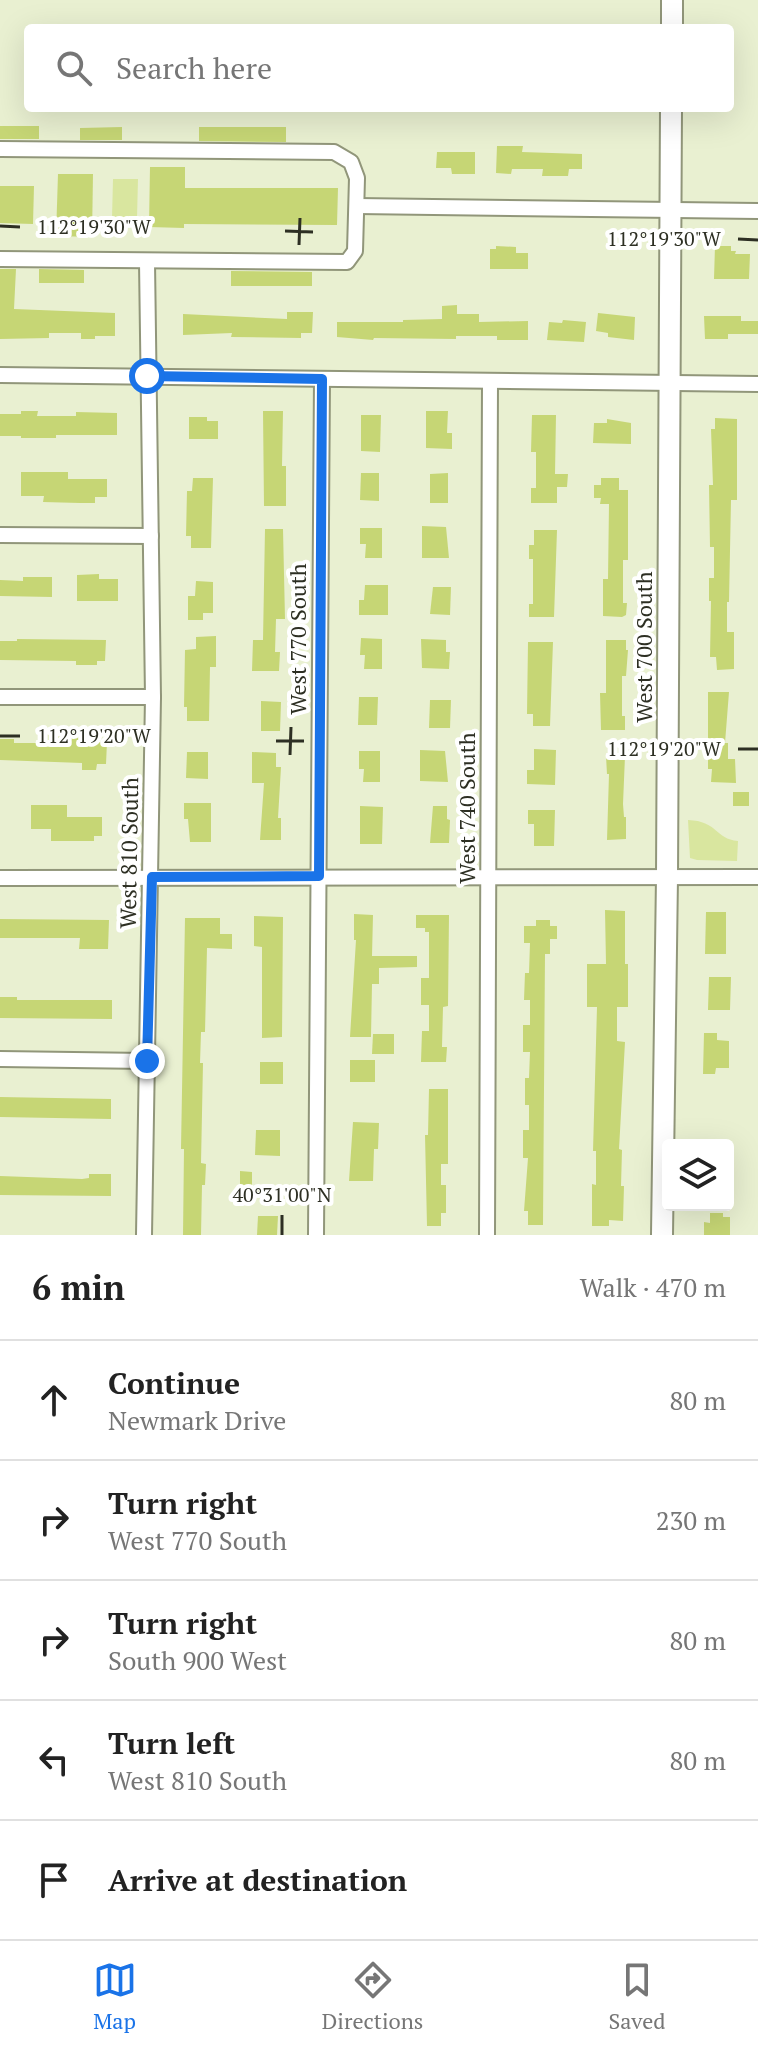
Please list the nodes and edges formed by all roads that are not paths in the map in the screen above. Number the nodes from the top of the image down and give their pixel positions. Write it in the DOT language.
graph roads {
  1 [pos="672,0"];
  2 [pos="672,24"];
  3 [pos="671,112"];
  4 [pos="0,149"];
  5 [pos="357,206"];
  6 [pos="670,210"];
  7 [pos="758,211"];
  8 [pos="0,259"];
  9 [pos="147,262"];
  10 [pos="0,375"];
  11 [pos="147,376"];
  12 [pos="322,379"];
  13 [pos="490,382"];
  14 [pos="668,383"];
  15 [pos="758,384"];
  16 [pos="0,535"];
  17 [pos="151,536"];
  18 [pos="0,697"];
  19 [pos="153,697"];
  20 [pos="319,876"];
  21 [pos="488,876"];
  22 [pos="152,877"];
  23 [pos="667,877"];
  24 [pos="758,877"];
  25 [pos="0,878"];
  26 [pos="0,1059"];
  27 [pos="147,1061"];
  28 [pos="144,1235"];
  29 [pos="316,1235"];
  30 [pos="487,1235"];
  31 [pos="662,1235"];
  1 -- 2 [label="street"];
  3 -- 6 [label="street, West 700 South"];
  4 -- 5 [label="street"];
  5 -- 6 [label="street"];
  5 -- 9 [label="street"];
  6 -- 7 [label="street"];
  6 -- 14 [label="street, West 700 South"];
  8 -- 9 [label="street"];
  9 -- 11 [label="street, West 810 South"];
  10 -- 11 [label="street"];
  11 -- 12 [label="street"];
  11 -- 17 [label="street, West 810 South"];
  12 -- 13 [label="street"];
  12 -- 20 [label="street, West 770 South"];
  13 -- 14 [label="street"];
  13 -- 21 [label="street, West 740 South"];
  14 -- 15 [label="street"];
  14 -- 23 [label="street, West 700 South"];
  16 -- 17 [label="street"];
  17 -- 19 [label="street, West 810 South"];
  18 -- 19 [label="street"];
  19 -- 22 [label="street, West 810 South"];
  20 -- 21 [label="street"];
  20 -- 22 [label="street"];
  20 -- 29 [label="street, West 770 South"];
  21 -- 23 [label="street"];
  21 -- 30 [label="street, West 740 South"];
  22 -- 25 [label="street"];
  22 -- 27 [label="street, West 810 South"];
  23 -- 24 [label="street"];
  23 -- 31 [label="street, West 700 South"];
  26 -- 27 [label="street"];
  27 -- 28 [label="street, West 810 South"];
}
